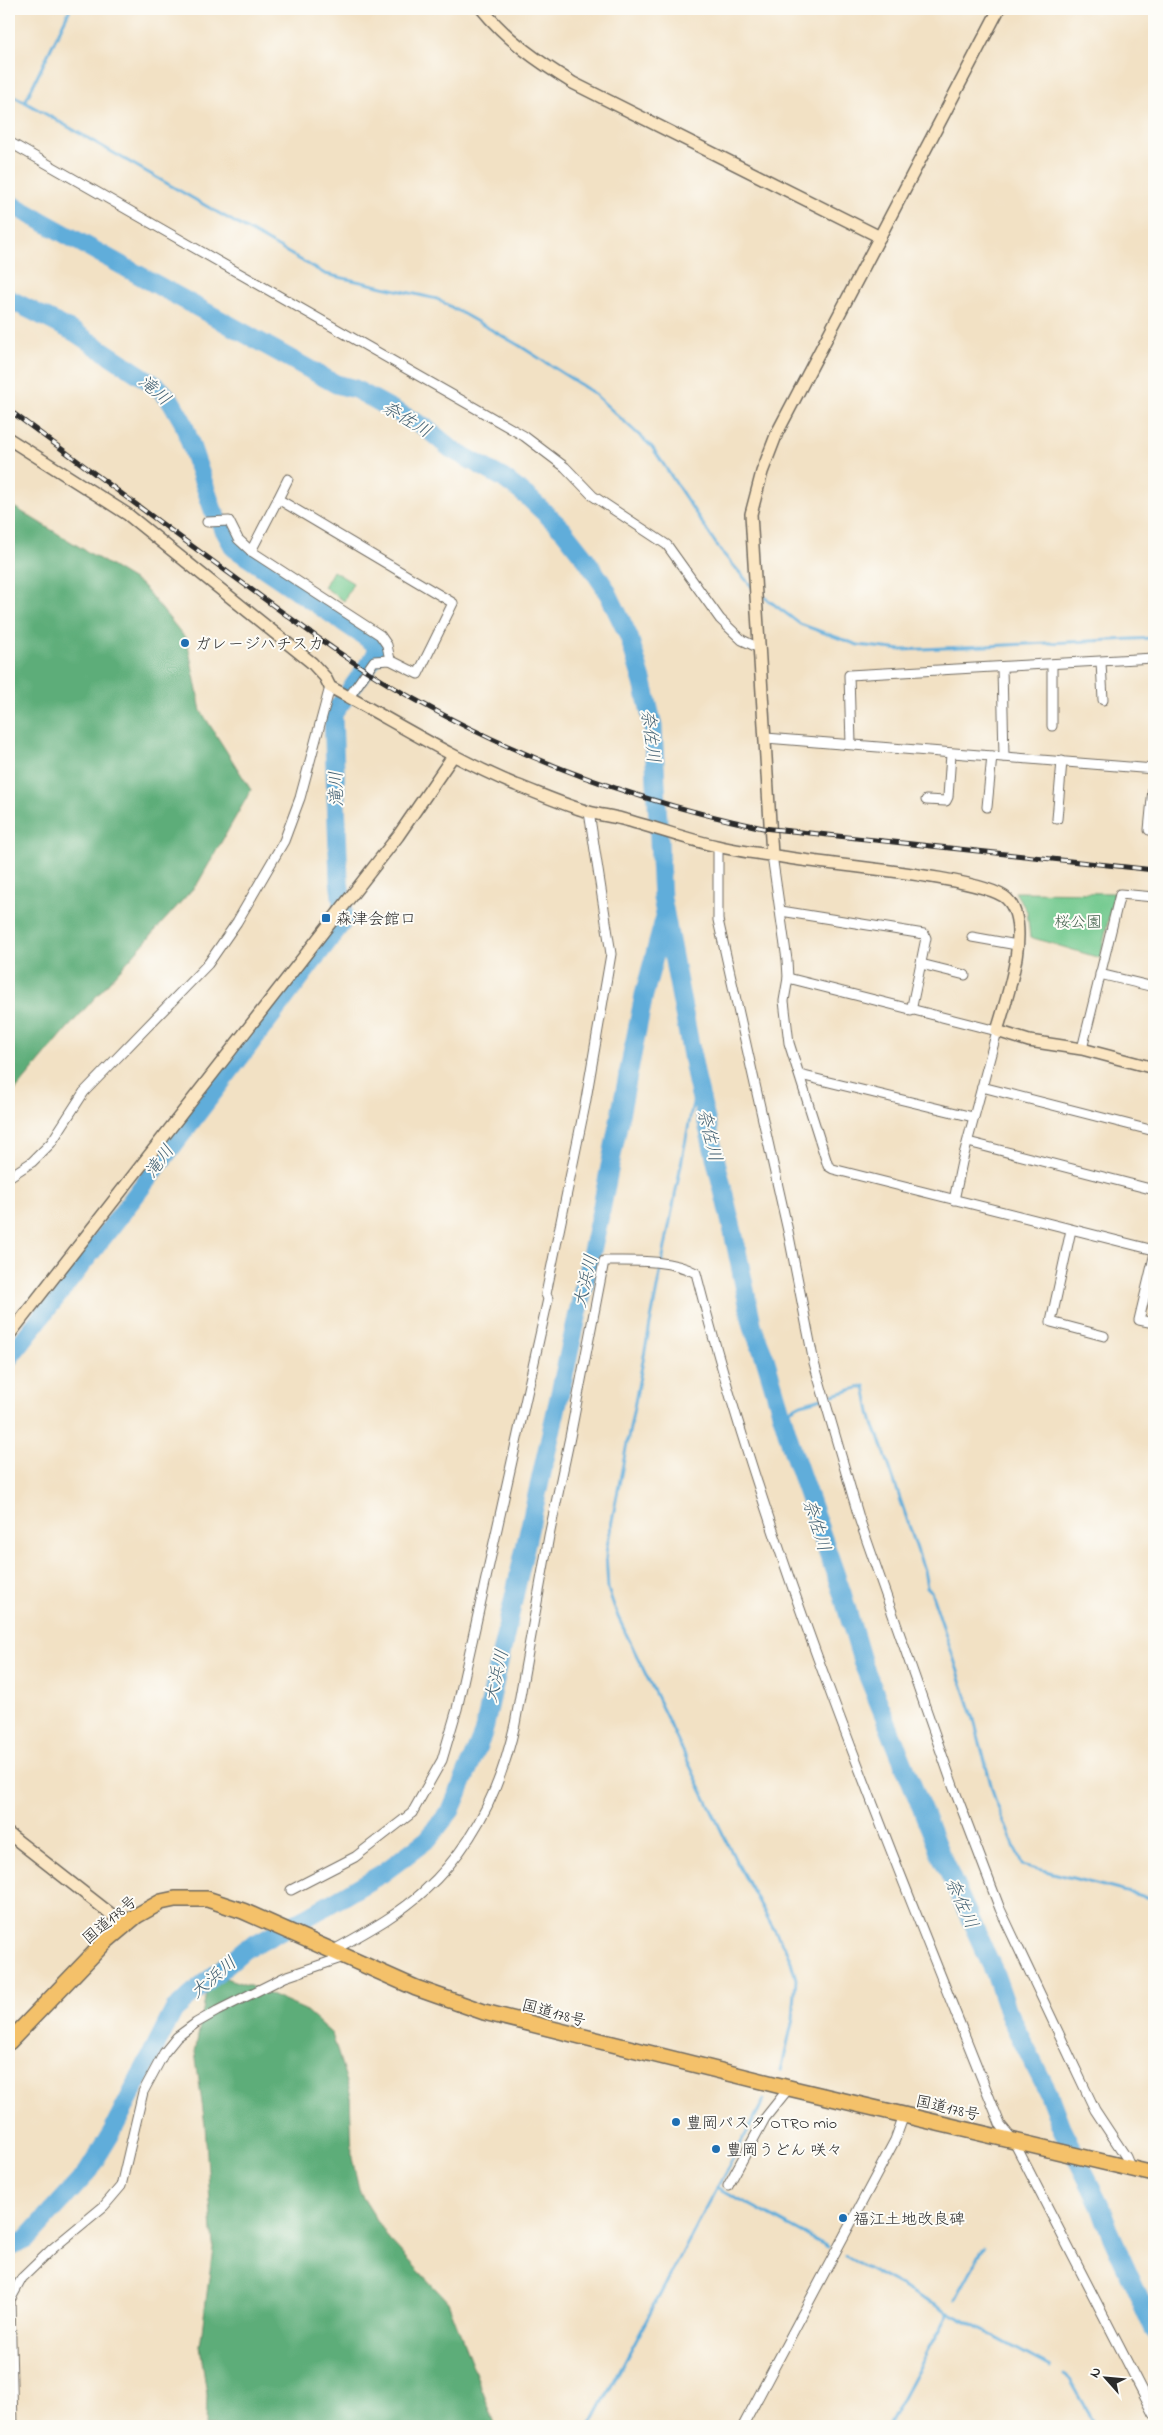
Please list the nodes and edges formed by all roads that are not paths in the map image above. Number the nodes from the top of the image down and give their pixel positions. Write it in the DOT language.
graph roads {
  1 [pos="482,9"];
  2 [pos="999,9"];
  3 [pos="9,142"];
  4 [pos="880,237"];
  5 [pos="9,439"];
  6 [pos="288,479"];
  7 [pos="278,499"];
  8 [pos="207,522"];
  9 [pos="251,551"];
  10 [pos="759,648"];
  11 [pos="1154,658"];
  12 [pos="390,660"];
  13 [pos="1101,662"];
  14 [pos="1052,666"];
  15 [pos="1002,668"];
  16 [pos="330,686"];
  17 [pos="349,697"];
  18 [pos="1103,700"];
  19 [pos="1052,726"];
  20 [pos="766,738"];
  21 [pos="851,744"];
  22 [pos="951,754"];
  23 [pos="453,756"];
  24 [pos="992,756"];
  25 [pos="1004,757"];
  26 [pos="1062,761"];
  27 [pos="1154,769"];
  28 [pos="1154,778"];
  29 [pos="926,800"];
  30 [pos="987,807"];
  31 [pos="589,812"];
  32 [pos="1057,819"];
  33 [pos="1149,830"];
  34 [pos="718,846"];
  35 [pos="772,855"];
  36 [pos="1154,897"];
  37 [pos="781,911"];
  38 [pos="972,937"];
  39 [pos="1017,945"];
  40 [pos="920,964"];
  41 [pos="1100,974"];
  42 [pos="965,975"];
  43 [pos="788,978"];
  44 [pos="1154,987"];
  45 [pos="911,1011"];
  46 [pos="997,1032"];
  47 [pos="1082,1049"];
  48 [pos="1154,1068"];
  49 [pos="800,1074"];
  50 [pos="982,1087"];
  51 [pos="973,1117"];
  52 [pos="1154,1131"];
  53 [pos="968,1142"];
  54 [pos="9,1178"];
  55 [pos="1154,1190"];
  56 [pos="954,1200"];
  57 [pos="1071,1230"];
  58 [pos="1154,1250"];
  59 [pos="1154,1257"];
  60 [pos="1154,1324"];
  61 [pos="9,1335"];
  62 [pos="1104,1336"];
  63 [pos="9,1834"];
  64 [pos="291,1890"];
  65 [pos="125,1925"];
  66 [pos="338,1954"];
  67 [pos="9,2042"];
  68 [pos="789,2088"];
  69 [pos="904,2115"];
  70 [pos="1018,2141"];
  71 [pos="1126,2167"];
  72 [pos="1154,2174"];
  73 [pos="728,2186"];
  74 [pos="1154,2414"];
  75 [pos="13,2426"];
  76 [pos="743,2426"];
  1 -- 4 [label="street"];
  2 -- 4 [label="street"];
  3 -- 10 [label="street"];
  4 -- 10 [label="street"];
  5 -- 16 [label="street"];
  6 -- 7 [label="street"];
  7 -- 9 [label="street"];
  7 -- 12 [label="street"];
  8 -- 9 [label="street"];
  9 -- 12 [label="street"];
  10 -- 20 [label="street"];
  11 -- 13 [label="street"];
  12 -- 17 [label="street"];
  13 -- 14 [label="street"];
  13 -- 18 [label="street"];
  14 -- 15 [label="street"];
  14 -- 19 [label="street"];
  15 -- 21 [label="street"];
  15 -- 25 [label="street"];
  16 -- 17 [label="street"];
  16 -- 54 [label="street"];
  17 -- 23 [label="street"];
  20 -- 21 [label="street"];
  20 -- 35 [label="street"];
  21 -- 22 [label="street"];
  22 -- 24 [label="street"];
  22 -- 29 [label="street"];
  23 -- 31 [label="street"];
  23 -- 61 [label="street"];
  24 -- 25 [label="street"];
  24 -- 30 [label="street"];
  25 -- 26 [label="street"];
  26 -- 27 [label="street"];
  26 -- 32 [label="street"];
  28 -- 33 [label="street"];
  31 -- 34 [label="street"];
  31 -- 64 [label="street"];
  34 -- 35 [label="street"];
  34 -- 71 [label="street"];
  35 -- 37 [label="street"];
  35 -- 39 [label="street"];
  36 -- 41 [label="street"];
  37 -- 40 [label="street"];
  37 -- 43 [label="street"];
  38 -- 39 [label="street"];
  39 -- 46 [label="street"];
  40 -- 42 [label="street"];
  40 -- 45 [label="street"];
  41 -- 44 [label="street"];
  41 -- 47 [label="street"];
  43 -- 45 [label="street"];
  43 -- 49 [label="street"];
  45 -- 46 [label="street"];
  46 -- 47 [label="street"];
  46 -- 50 [label="street"];
  47 -- 48 [label="street"];
  49 -- 51 [label="street"];
  49 -- 56 [label="street"];
  50 -- 51 [label="street"];
  50 -- 52 [label="street"];
  51 -- 53 [label="street"];
  53 -- 55 [label="street"];
  53 -- 56 [label="street"];
  56 -- 57 [label="street"];
  57 -- 58 [label="street"];
  57 -- 62 [label="street"];
  59 -- 60 [label="street"];
  63 -- 65 [label="street"];
  65 -- 66 [label="highway, 国道178号"];
  65 -- 67 [label="highway, 国道178号"];
  66 -- 68 [label="highway, 国道178号"];
  66 -- 70 [label="street"];
  66 -- 75 [label="street"];
  68 -- 69 [label="highway, 国道178号"];
  68 -- 73 [label="street"];
  69 -- 70 [label="highway, 国道178号"];
  69 -- 76 [label="street"];
  70 -- 71 [label="highway, 国道178号"];
  70 -- 74 [label="street"];
  71 -- 72 [label="highway, 国道178号"];
}
